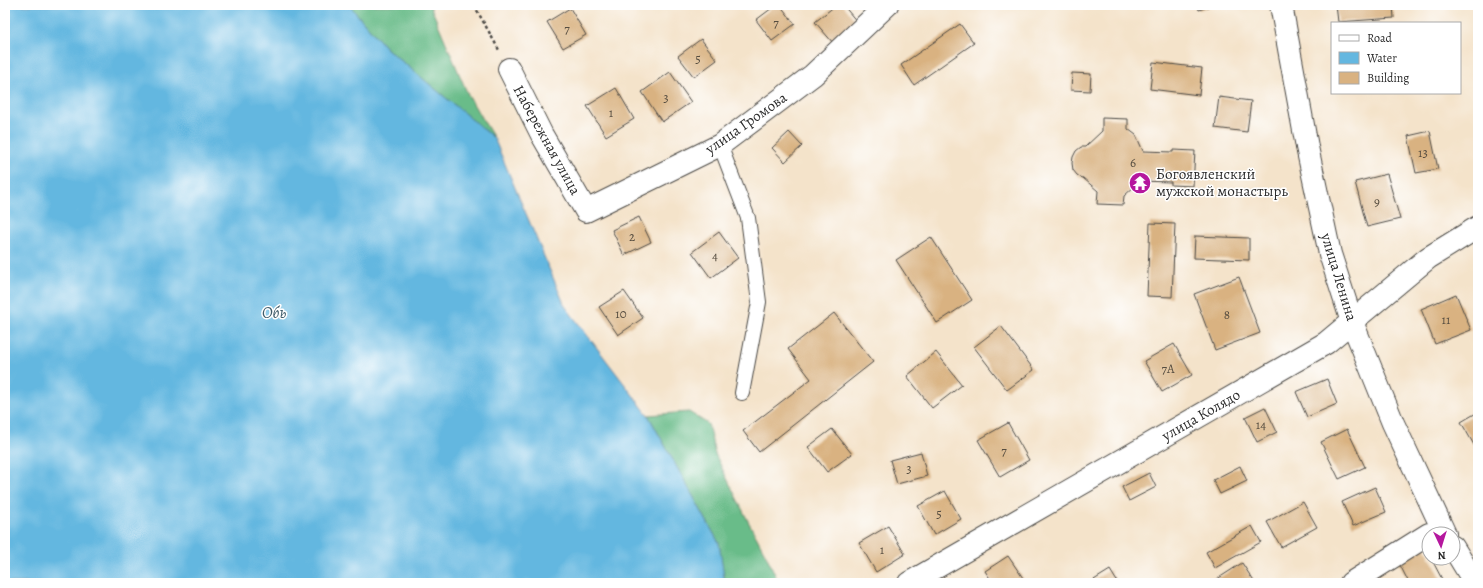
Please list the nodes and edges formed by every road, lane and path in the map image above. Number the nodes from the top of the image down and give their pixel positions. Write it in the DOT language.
graph roads {
  1 [pos="474,5"];
  2 [pos="887,5"];
  3 [pos="1281,5"];
  4 [pos="509,69"];
  5 [pos="720,145"];
  6 [pos="586,211"];
  7 [pos="1478,227"];
  8 [pos="1352,322"];
  9 [pos="742,393"];
  10 [pos="1434,526"];
  11 [pos="1421,541"];
  12 [pos="1461,560"];
  13 [pos="909,583"];
  14 [pos="1351,583"];
  15 [pos="1475,583"];
  1 -- 4 [label="path"];
  2 -- 5 [label="street, улица Громова"];
  3 -- 8 [label="street, улица Ленина"];
  4 -- 6 [label="street, Набережная улица"];
  5 -- 6 [label="street, улица Громова"];
  5 -- 9 [label="lane"];
  7 -- 8 [label="street, улица Колядо"];
  8 -- 10 [label="street, улица Ленина"];
  8 -- 13 [label="street, улица Колядо"];
  11 -- 14 [label="street"];
  12 -- 15 [label="street"];
}
